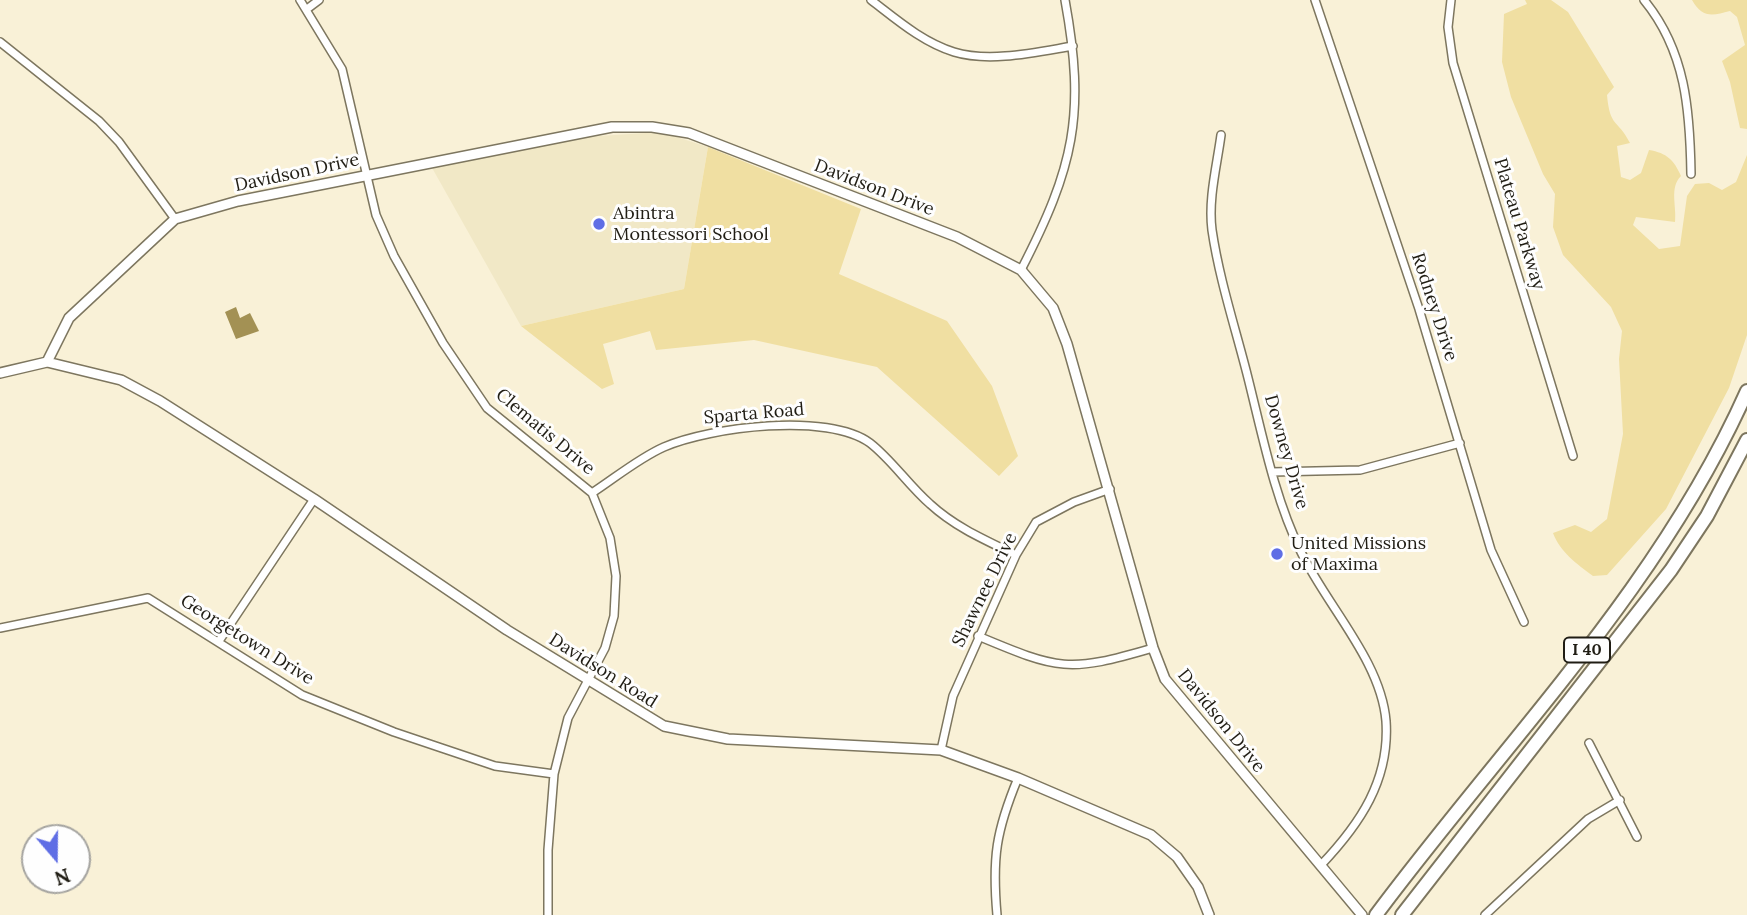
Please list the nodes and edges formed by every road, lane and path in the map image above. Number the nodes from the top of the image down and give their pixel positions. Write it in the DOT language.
graph roads {
  1 [pos="300,0"];
  2 [pos="319,0"];
  3 [pos="871,0"];
  4 [pos="1065,0"];
  5 [pos="1315,0"];
  6 [pos="1451,0"];
  7 [pos="1644,0"];
  8 [pos="307,9"];
  9 [pos="0,42"];
  10 [pos="1073,46"];
  11 [pos="1221,135"];
  12 [pos="367,174"];
  13 [pos="1690,174"];
  14 [pos="175,219"];
  15 [pos="1021,270"];
  16 [pos="47,362"];
  17 [pos="0,373"];
  18 [pos="1747,391"];
  19 [pos="1747,440"];
  20 [pos="1460,443"];
  21 [pos="1573,456"];
  22 [pos="1272,472"];
  23 [pos="1110,489"];
  24 [pos="592,493"];
  25 [pos="314,499"];
  26 [pos="1016,555"];
  27 [pos="1524,622"];
  28 [pos="0,628"];
  29 [pos="978,636"];
  30 [pos="219,641"];
  31 [pos="1153,648"];
  32 [pos="587,680"];
  33 [pos="1589,743"];
  34 [pos="941,750"];
  35 [pos="554,774"];
  36 [pos="1018,778"];
  37 [pos="1620,800"];
  38 [pos="1637,837"];
  39 [pos="1321,865"];
  40 [pos="548,915"];
  41 [pos="998,915"];
  42 [pos="1209,915"];
  43 [pos="1362,915"];
  44 [pos="1376,915"];
  45 [pos="1402,915"];
  46 [pos="1485,915"];
  1 -- 8 [label="street, Clematis Drive"];
  2 -- 8 [label="street"];
  3 -- 10 [label="street"];
  4 -- 10 [label="street"];
  5 -- 20 [label="street, Rodney Drive"];
  6 -- 21 [label="street, Plateau Parkway"];
  7 -- 13 [label="street"];
  8 -- 12 [label="street, Clematis Drive"];
  9 -- 14 [label="street"];
  10 -- 15 [label="street"];
  11 -- 22 [label="street, Downey Drive"];
  12 -- 14 [label="street, Davidson Drive"];
  12 -- 15 [label="street, Davidson Drive"];
  12 -- 24 [label="street, Clematis Drive"];
  14 -- 16 [label="street, Davidson Drive"];
  15 -- 23 [label="street, Davidson Drive"];
  16 -- 17 [label="street, Davidson Road"];
  16 -- 25 [label="street, Davidson Road"];
  18 -- 44 [label="highway, I 40"];
  19 -- 45 [label="highway, I 40"];
  20 -- 22 [label="street"];
  20 -- 27 [label="street, Rodney Drive"];
  22 -- 39 [label="street, Downey Drive"];
  23 -- 26 [label="street, Shawnee Drive"];
  23 -- 31 [label="street, Davidson Drive"];
  24 -- 26 [label="street, Sparta Road"];
  24 -- 32 [label="street, Clematis Drive"];
  25 -- 30 [label="street"];
  25 -- 32 [label="street, Davidson Road"];
  26 -- 29 [label="street, Shawnee Drive"];
  28 -- 30 [label="street, Georgetown Drive"];
  29 -- 31 [label="street"];
  29 -- 34 [label="street, Shawnee Drive"];
  30 -- 35 [label="street, Georgetown Drive"];
  31 -- 39 [label="street, Davidson Drive"];
  32 -- 34 [label="street, Davidson Road"];
  32 -- 35 [label="street, Clematis Drive"];
  33 -- 37 [label="street"];
  34 -- 36 [label="street, Davidson Road"];
  35 -- 40 [label="street, Clematis Drive"];
  36 -- 41 [label="street"];
  36 -- 42 [label="street, Davidson Road"];
  37 -- 38 [label="street"];
  37 -- 46 [label="street"];
  39 -- 43 [label="street, Davidson Drive"];
}
